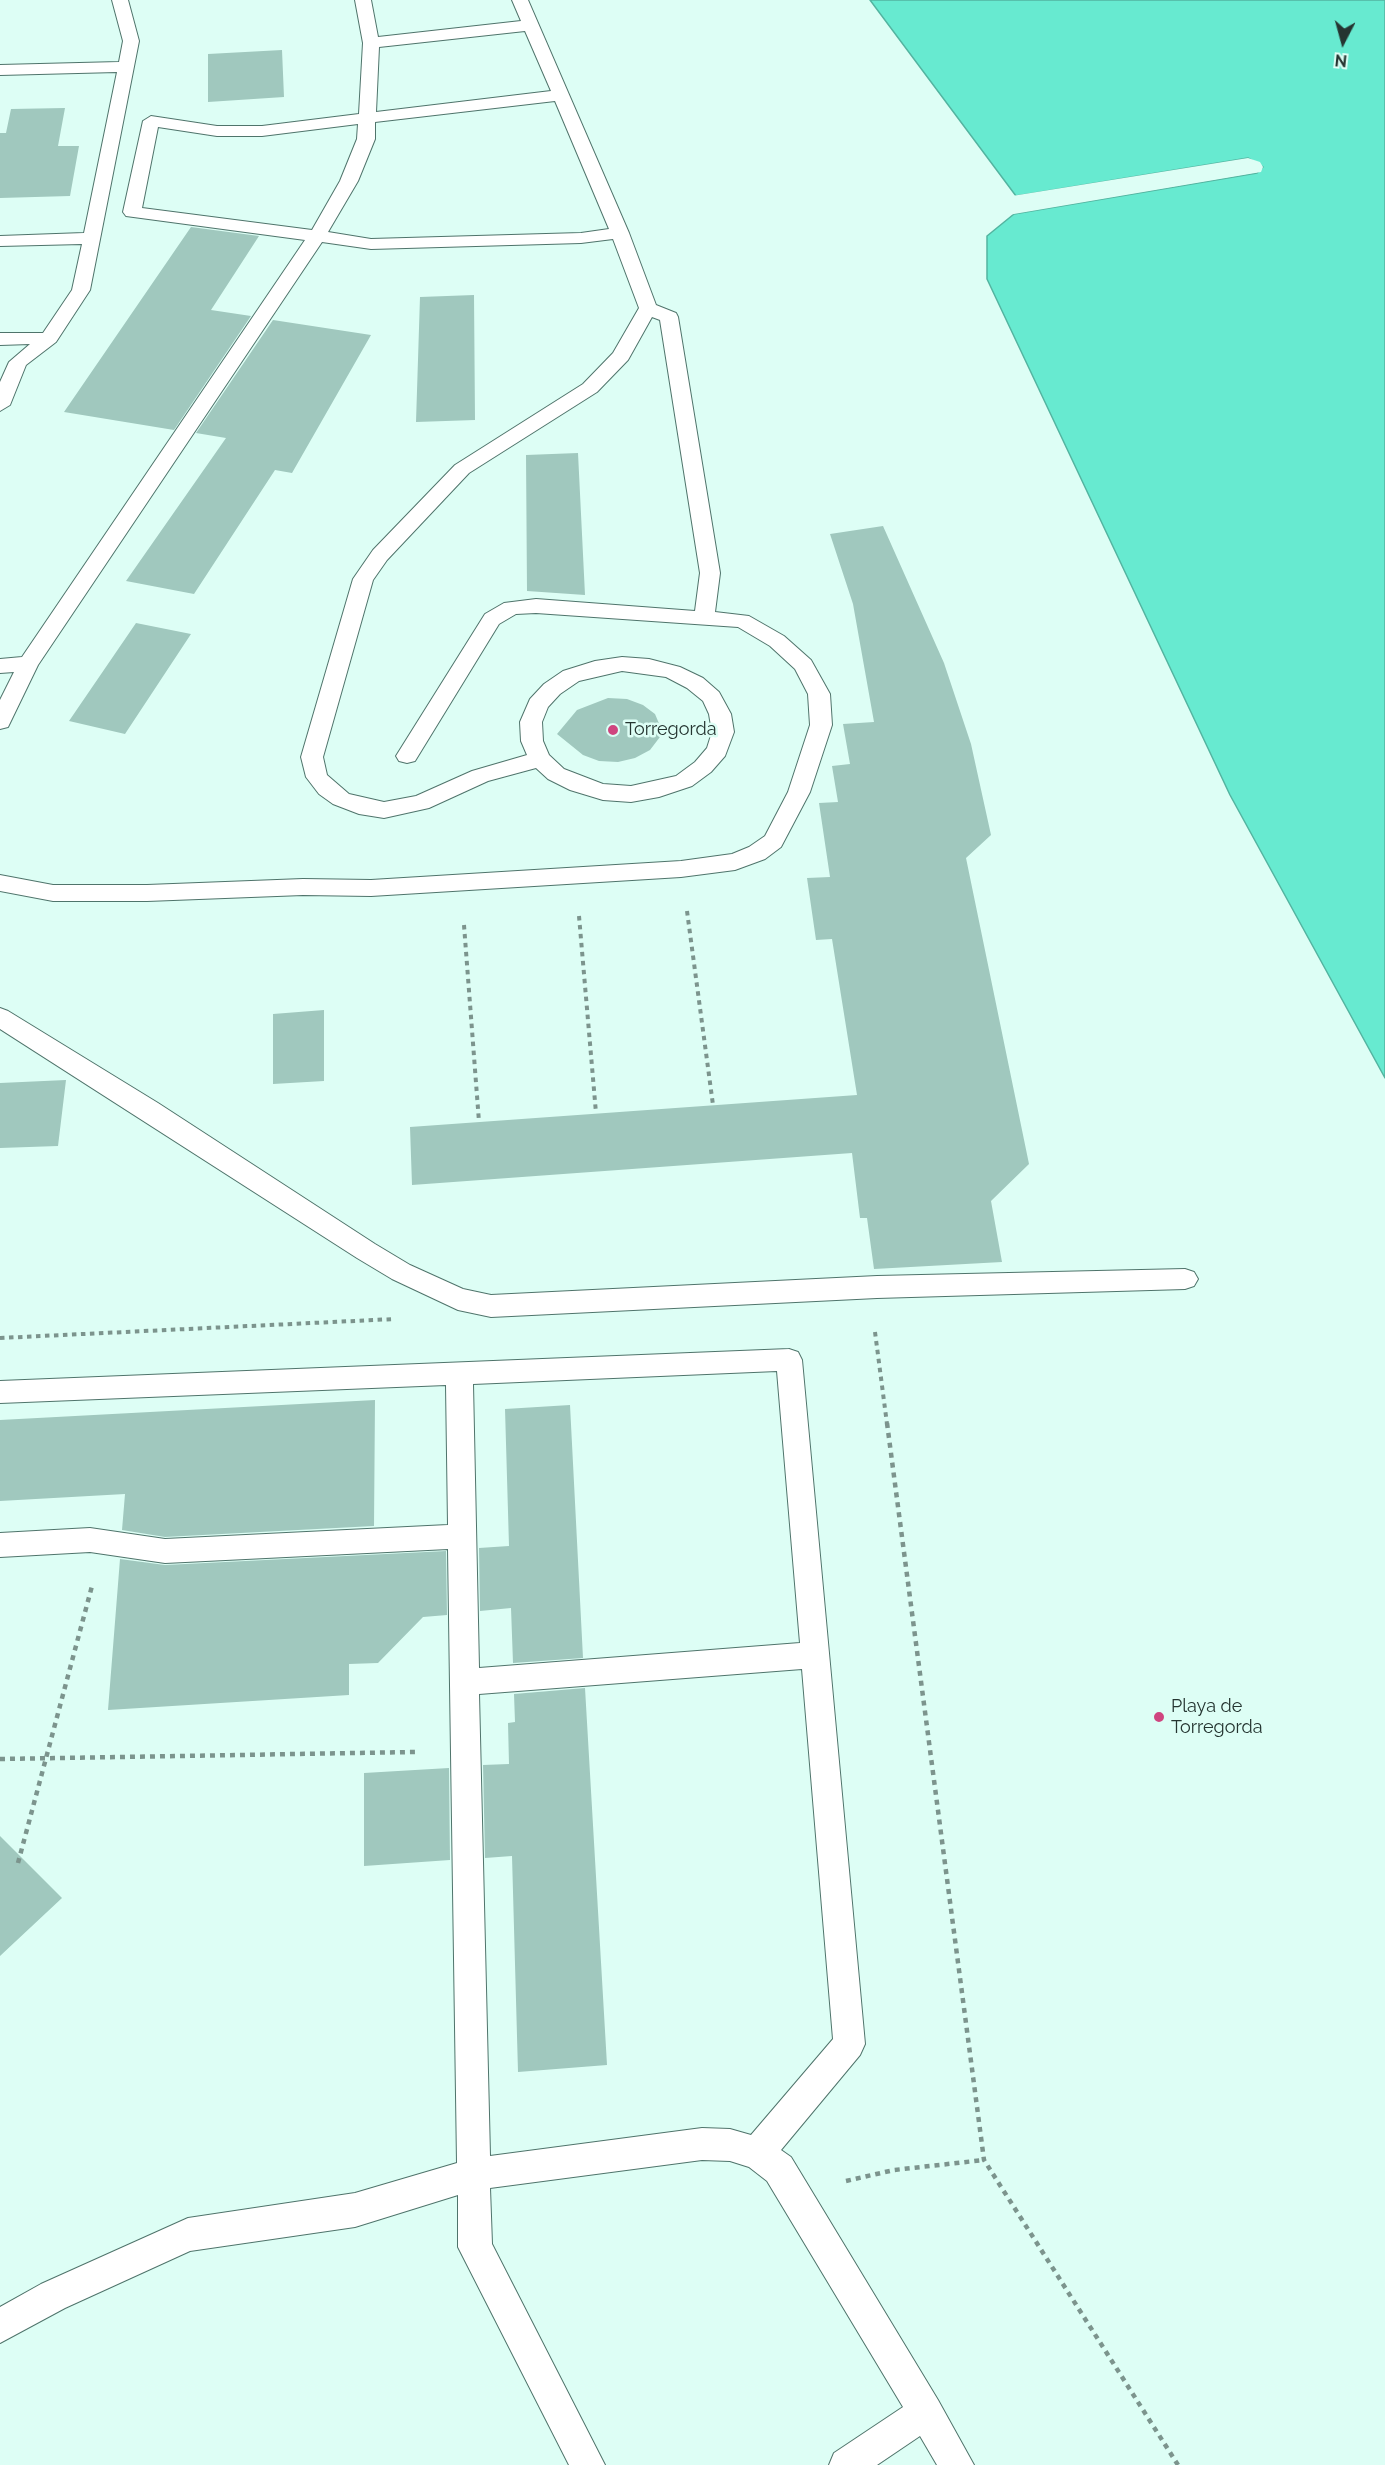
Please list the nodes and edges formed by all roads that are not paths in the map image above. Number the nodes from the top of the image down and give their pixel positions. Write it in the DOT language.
graph roads {
  1 [pos="120,0"];
  2 [pos="363,0"];
  3 [pos="520,0"];
  4 [pos="531,25"];
  5 [pos="371,43"];
  6 [pos="126,68"];
  7 [pos="0,70"];
  8 [pos="561,95"];
  9 [pos="134,118"];
  10 [pos="367,118"];
  11 [pos="620,232"];
  12 [pos="317,236"];
  13 [pos="92,238"];
  14 [pos="0,241"];
  15 [pos="648,308"];
  16 [pos="49,338"];
  17 [pos="0,339"];
  18 [pos="0,405"];
  19 [pos="704,619"];
  20 [pos="28,664"];
  21 [pos="0,666"];
  22 [pos="0,722"];
  23 [pos="407,756"];
  24 [pos="540,759"];
  25 [pos="0,883"];
  26 [pos="0,1017"];
  27 [pos="1185,1279"];
  28 [pos="459,1374"];
  29 [pos="0,1392"];
  30 [pos="462,1536"];
  31 [pos="0,1545"];
  32 [pos="815,1655"];
  33 [pos="464,1682"];
  34 [pos="757,2153"];
  35 [pos="474,2174"];
  36 [pos="0,2326"];
  37 [pos="926,2412"];
  38 [pos="588,2465"];
  39 [pos="846,2465"];
  40 [pos="957,2465"];
  1 -- 6 [label="lane"];
  2 -- 5 [label="lane"];
  3 -- 4 [label="lane"];
  4 -- 5 [label="lane"];
  4 -- 8 [label="lane"];
  5 -- 10 [label="lane"];
  6 -- 7 [label="lane"];
  6 -- 9 [label="lane"];
  8 -- 10 [label="lane"];
  8 -- 11 [label="lane"];
  9 -- 10 [label="lane"];
  9 -- 12 [label="lane"];
  9 -- 13 [label="lane"];
  10 -- 12 [label="lane"];
  11 -- 12 [label="lane"];
  11 -- 15 [label="lane"];
  12 -- 20 [label="lane"];
  13 -- 14 [label="lane"];
  13 -- 16 [label="lane"];
  15 -- 19 [label="lane"];
  15 -- 24 [label="lane"];
  16 -- 17 [label="lane"];
  16 -- 18 [label="lane"];
  19 -- 23 [label="lane"];
  19 -- 25 [label="lane"];
  20 -- 21 [label="lane"];
  20 -- 22 [label="lane"];
  24 -- 24 [label="lane"];
  26 -- 27 [label="lane"];
  28 -- 29 [label="lane"];
  28 -- 30 [label="lane"];
  28 -- 32 [label="lane"];
  30 -- 31 [label="lane"];
  30 -- 33 [label="lane"];
  32 -- 33 [label="lane"];
  32 -- 34 [label="lane"];
  33 -- 35 [label="lane"];
  34 -- 35 [label="lane"];
  34 -- 37 [label="lane"];
  35 -- 36 [label="lane"];
  35 -- 38 [label="lane"];
  37 -- 39 [label="lane"];
  37 -- 40 [label="lane"];
}
